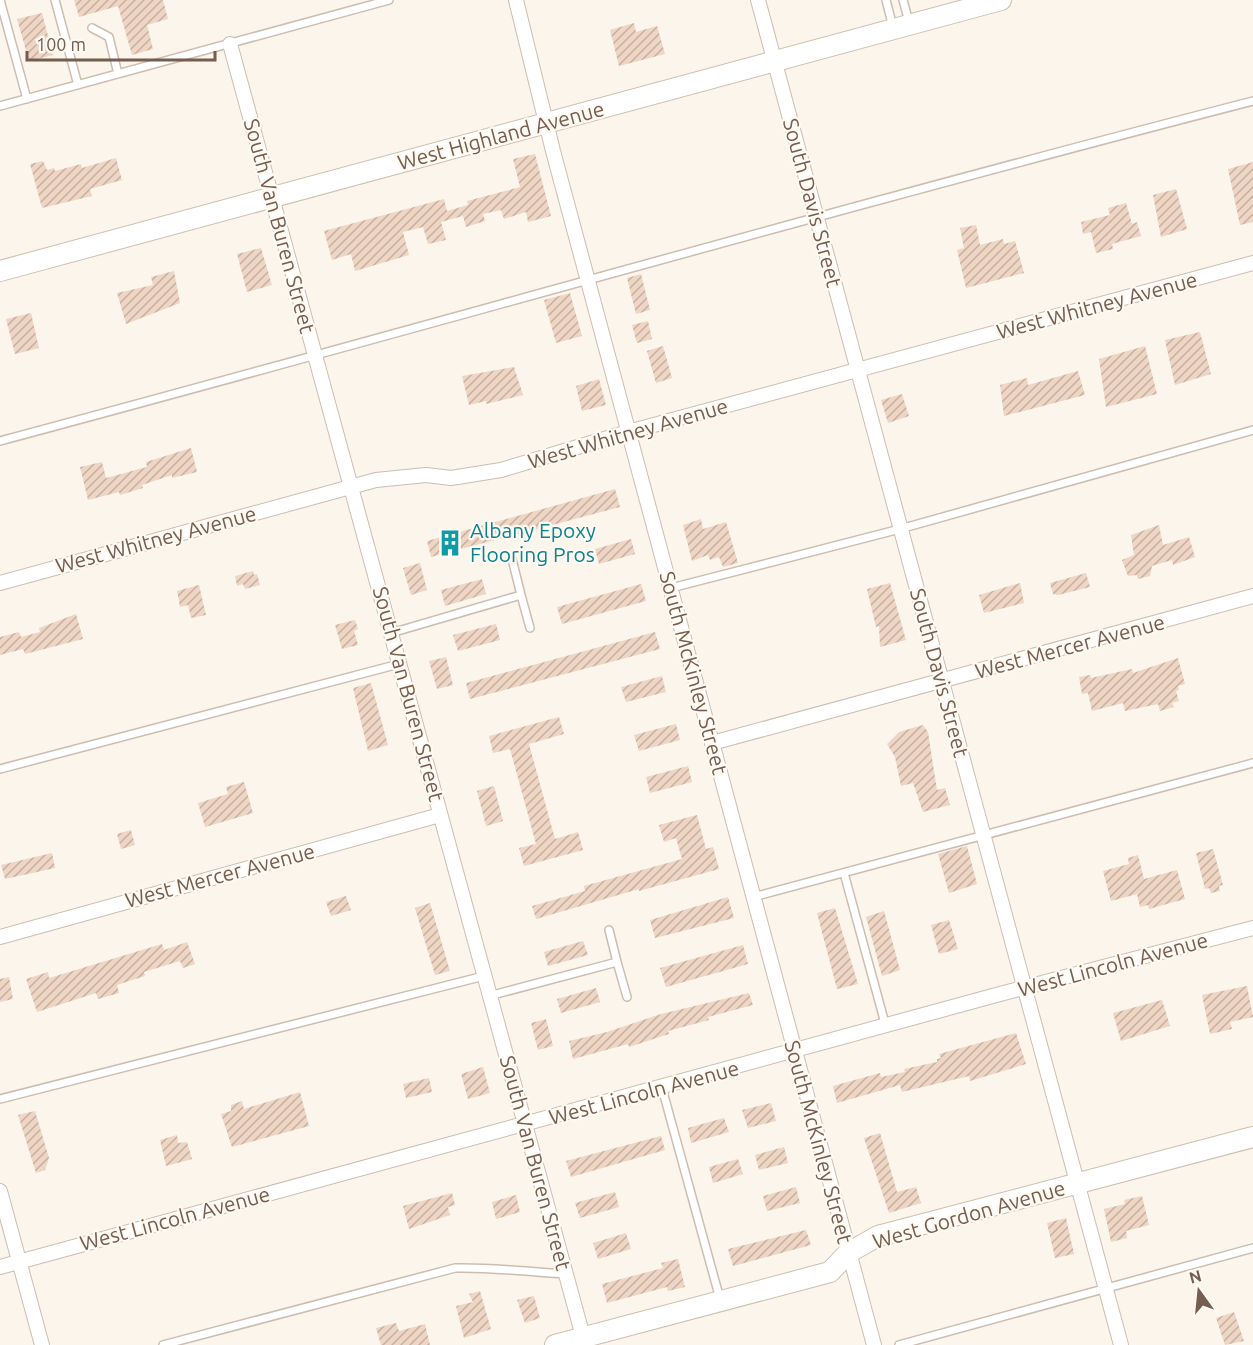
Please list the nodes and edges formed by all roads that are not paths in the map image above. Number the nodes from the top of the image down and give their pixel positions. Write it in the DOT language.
graph roads {
  1 [pos="0,0"];
  2 [pos="56,0"];
  3 [pos="389,0"];
  4 [pos="516,0"];
  5 [pos="758,0"];
  6 [pos="886,0"];
  7 [pos="903,0"];
  8 [pos="1001,0"];
  9 [pos="902,27"];
  10 [pos="92,28"];
  11 [pos="230,44"];
  12 [pos="774,61"];
  13 [pos="118,74"];
  14 [pos="78,85"];
  15 [pos="27,99"];
  16 [pos="1253,101"];
  17 [pos="0,106"];
  18 [pos="547,123"];
  19 [pos="272,200"];
  20 [pos="816,217"];
  21 [pos="1253,263"];
  22 [pos="0,271"];
  23 [pos="588,282"];
  24 [pos="315,357"];
  25 [pos="857,370"];
  26 [pos="1253,430"];
  27 [pos="628,432"];
  28 [pos="0,441"];
  29 [pos="352,487"];
  30 [pos="900,529"];
  31 [pos="512,560"];
  32 [pos="0,583"];
  33 [pos="671,588"];
  34 [pos="521,595"];
  35 [pos="1253,596"];
  36 [pos="530,628"];
  37 [pos="391,633"];
  38 [pos="399,664"];
  39 [pos="941,681"];
  40 [pos="712,742"];
  41 [pos="1253,763"];
  42 [pos="0,769"];
  43 [pos="440,815"];
  44 [pos="983,836"];
  45 [pos="844,873"];
  46 [pos="753,897"];
  47 [pos="1253,928"];
  48 [pos="609,930"];
  49 [pos="0,938"];
  50 [pos="618,962"];
  51 [pos="484,976"];
  52 [pos="1025,988"];
  53 [pos="489,996"];
  54 [pos="627,997"];
  55 [pos="886,1027"];
  56 [pos="794,1052"];
  57 [pos="662,1088"];
  58 [pos="0,1099"];
  59 [pos="524,1125"];
  60 [pos="1253,1137"];
  61 [pos="1077,1185"];
  62 [pos="0,1191"];
  63 [pos="1253,1248"];
  64 [pos="848,1253"];
  65 [pos="18,1262"];
  66 [pos="0,1267"];
  67 [pos="566,1274"];
  68 [pos="1106,1288"];
  69 [pos="721,1302"];
  70 [pos="584,1341"];
  71 [pos="42,1345"];
  72 [pos="164,1345"];
  73 [pos="555,1345"];
  74 [pos="873,1345"];
  75 [pos="899,1345"];
  76 [pos="1121,1345"];
  1 -- 15 [label="lane"];
  2 -- 14 [label="lane"];
  3 -- 11 [label="lane"];
  4 -- 18 [label="street, South McKinley Street"];
  5 -- 12 [label="street, South Davis Street"];
  6 -- 9 [label="lane"];
  7 -- 9 [label="lane"];
  8 -- 9 [label="street, West Highland Avenue"];
  9 -- 12 [label="street, West Highland Avenue"];
  10 -- 13 [label="lane"];
  11 -- 13 [label="lane"];
  11 -- 19 [label="street, South Van Buren Street"];
  12 -- 18 [label="street, West Highland Avenue"];
  12 -- 20 [label="street, South Davis Street"];
  13 -- 14 [label="lane"];
  14 -- 15 [label="lane"];
  15 -- 17 [label="lane"];
  16 -- 20 [label="lane"];
  18 -- 19 [label="street, West Highland Avenue"];
  18 -- 23 [label="street, South McKinley Street"];
  19 -- 22 [label="street, West Highland Avenue"];
  19 -- 24 [label="street, South Van Buren Street"];
  20 -- 23 [label="lane"];
  20 -- 25 [label="street, South Davis Street"];
  21 -- 25 [label="street, West Whitney Avenue"];
  23 -- 24 [label="lane"];
  23 -- 27 [label="street, South McKinley Street"];
  24 -- 28 [label="lane"];
  24 -- 29 [label="street, South Van Buren Street"];
  25 -- 27 [label="street, West Whitney Avenue"];
  25 -- 30 [label="street, South Davis Street"];
  26 -- 30 [label="lane"];
  27 -- 29 [label="street, West Whitney Avenue"];
  27 -- 33 [label="street, South McKinley Street"];
  29 -- 32 [label="street, West Whitney Avenue"];
  29 -- 37 [label="street, South Van Buren Street"];
  30 -- 33 [label="lane"];
  30 -- 39 [label="street, South Davis Street"];
  31 -- 34 [label="lane"];
  33 -- 40 [label="street, South McKinley Street"];
  34 -- 36 [label="lane"];
  34 -- 37 [label="lane"];
  35 -- 39 [label="street, West Mercer Avenue"];
  37 -- 38 [label="street, South Van Buren Street"];
  38 -- 42 [label="lane"];
  38 -- 43 [label="street, South Van Buren Street"];
  39 -- 40 [label="street, West Mercer Avenue"];
  39 -- 44 [label="street, South Davis Street"];
  40 -- 46 [label="street, South McKinley Street"];
  41 -- 44 [label="lane"];
  43 -- 49 [label="street, West Mercer Avenue"];
  43 -- 51 [label="street, South Van Buren Street"];
  44 -- 45 [label="lane"];
  44 -- 52 [label="street, South Davis Street"];
  45 -- 46 [label="lane"];
  45 -- 55 [label="lane"];
  46 -- 56 [label="street, South McKinley Street"];
  47 -- 52 [label="street, West Lincoln Avenue"];
  48 -- 50 [label="lane"];
  50 -- 53 [label="lane"];
  50 -- 54 [label="lane"];
  51 -- 53 [label="street, South Van Buren Street"];
  51 -- 58 [label="lane"];
  52 -- 55 [label="street, West Lincoln Avenue"];
  52 -- 61 [label="street, South Davis Street"];
  53 -- 59 [label="street, South Van Buren Street"];
  55 -- 56 [label="street, West Lincoln Avenue"];
  56 -- 57 [label="street, West Lincoln Avenue"];
  56 -- 64 [label="street, South McKinley Street"];
  57 -- 59 [label="street, West Lincoln Avenue"];
  57 -- 69 [label="lane"];
  59 -- 65 [label="street, West Lincoln Avenue"];
  59 -- 67 [label="street, South Van Buren Street"];
  60 -- 61 [label="street, West Gordon Avenue"];
  61 -- 64 [label="street, West Gordon Avenue"];
  61 -- 68 [label="street, South Davis Street"];
  62 -- 65 [label="street"];
  63 -- 68 [label="lane"];
  64 -- 69 [label="street, West Gordon Avenue"];
  64 -- 74 [label="street, South McKinley Street"];
  65 -- 66 [label="street, West Lincoln Avenue"];
  65 -- 71 [label="street"];
  67 -- 70 [label="street, South Van Buren Street"];
  67 -- 72 [label="lane"];
  68 -- 75 [label="lane"];
  68 -- 76 [label="street, South Davis Street"];
  69 -- 70 [label="street, West Gordon Avenue"];
  70 -- 73 [label="street, West Gordon Avenue"];
}
